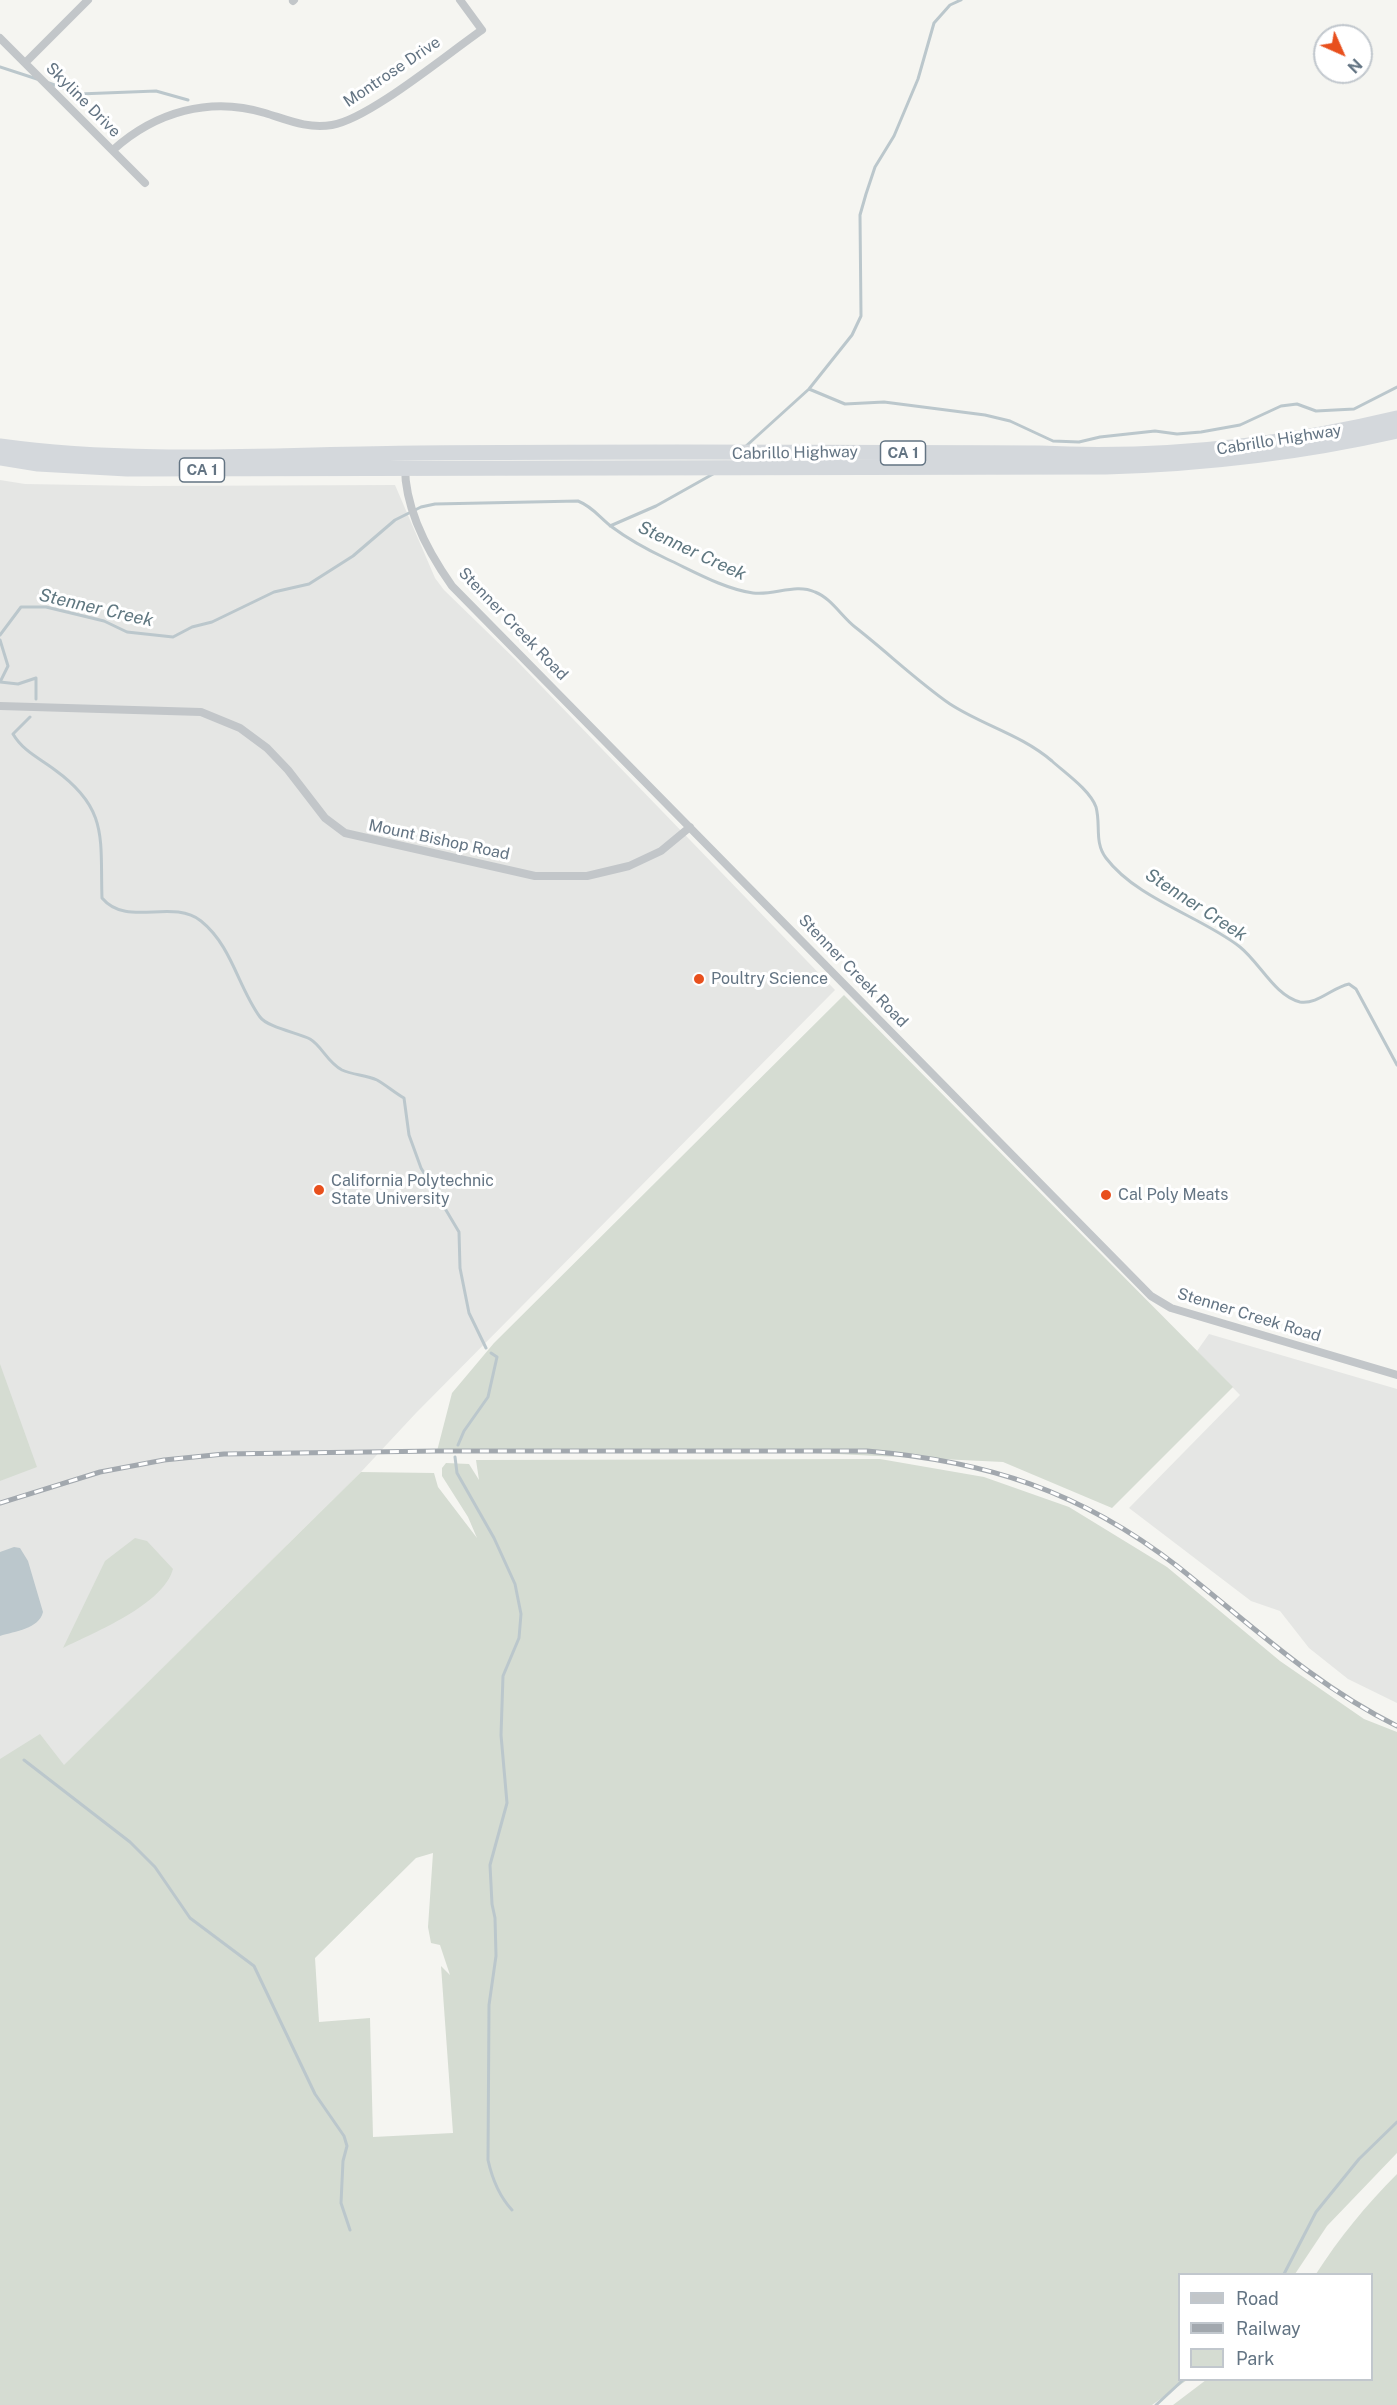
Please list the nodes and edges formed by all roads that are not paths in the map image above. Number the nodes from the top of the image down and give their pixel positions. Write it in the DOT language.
graph roads {
  1 [pos="88,0"];
  2 [pos="460,0"];
  3 [pos="0,38"];
  4 [pos="25,63"];
  5 [pos="113,150"];
  6 [pos="146,183"];
  7 [pos="1397,418"];
  8 [pos="1397,431"];
  9 [pos="0,446"];
  10 [pos="405,453"];
  11 [pos="0,458"];
  12 [pos="405,470"];
  13 [pos="0,706"];
  14 [pos="690,827"];
  15 [pos="1397,1375"];
  1 -- 4 [label="street"];
  2 -- 5 [label="street, Montrose Drive"];
  3 -- 4 [label="street, Skyline Drive"];
  4 -- 5 [label="street, Skyline Drive"];
  5 -- 6 [label="street, Skyline Drive"];
  7 -- 10 [label="highway, Cabrillo Highway / CA 1"];
  8 -- 12 [label="highway, Cabrillo Highway / CA 1"];
  9 -- 10 [label="highway, CA 1"];
  10 -- 12 [label="street, Stenner Creek Road"];
  11 -- 12 [label="highway, CA 1"];
  12 -- 14 [label="street, Stenner Creek Road"];
  13 -- 14 [label="street, Mount Bishop Road"];
  14 -- 15 [label="street, Stenner Creek Road"];
}
